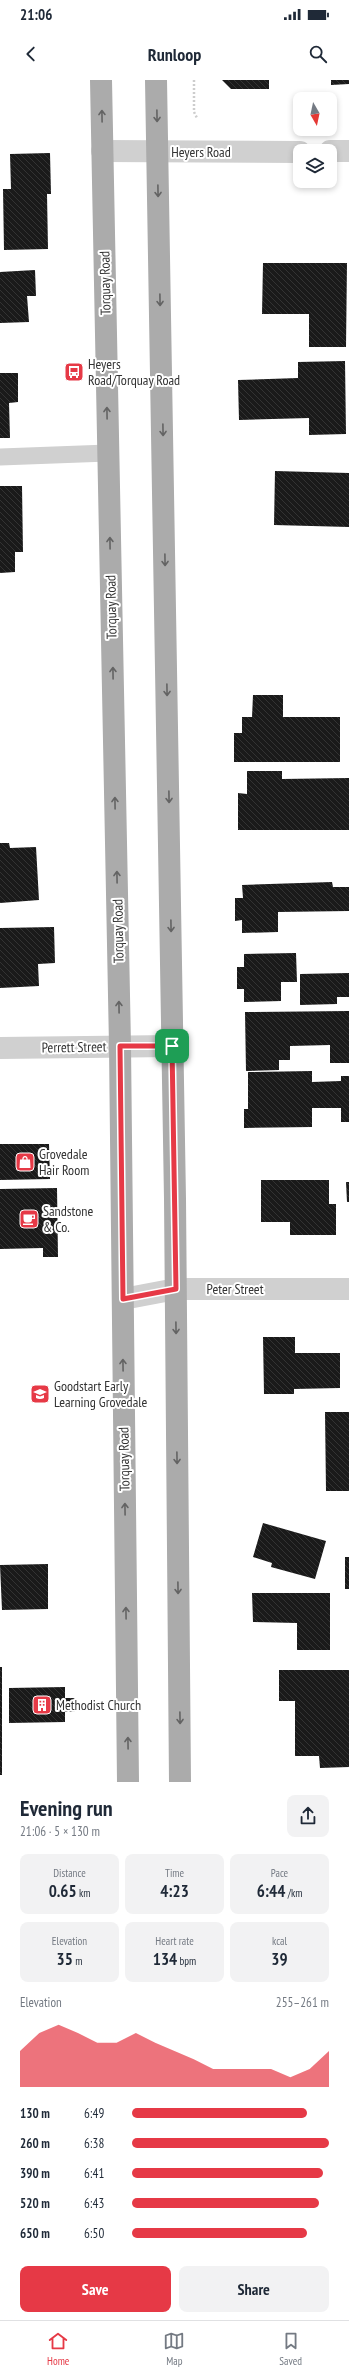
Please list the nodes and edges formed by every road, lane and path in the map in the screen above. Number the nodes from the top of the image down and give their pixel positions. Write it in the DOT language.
graph roads {
  1 [pos="101,80"];
  2 [pos="156,80"];
  3 [pos="194,80"];
  4 [pos="197,118"];
  5 [pos="102,151"];
  6 [pos="158,152"];
  7 [pos="293,152"];
  8 [pos="337,152"];
  9 [pos="349,152"];
  10 [pos="108,454"];
  11 [pos="0,457"];
  12 [pos="120,1046"];
  13 [pos="172,1046"];
  14 [pos="0,1048"];
  15 [pos="176,1289"];
  16 [pos="349,1289"];
  17 [pos="123,1299"];
  18 [pos="128,1782"];
  19 [pos="180,1782"];
  5 -- 1 [label="main road, Torquay Road, one-way"];
  2 -- 6 [label="main road, one-way"];
  3 -- 4 [label="path"];
  5 -- 6 [label="street, Heyers Road"];
  10 -- 5 [label="main road, Torquay Road, one-way"];
  6 -- 7 [label="street, Heyers Road"];
  6 -- 13 [label="main road, one-way"];
  8 -- 9 [label="street"];
  10 -- 11 [label="lane"];
  12 -- 10 [label="main road, Torquay Road, one-way"];
  12 -- 13 [label="street, Perrett Street"];
  12 -- 14 [label="street, Perrett Street"];
  12 -- 17 [label="main road, Torquay Road"];
  13 -- 15 [label="main road"];
  15 -- 16 [label="street, Peter Street"];
  15 -- 17 [label="street, Peter Street"];
  15 -- 19 [label="main road, one-way"];
  18 -- 17 [label="main road, Torquay Road, one-way"];
}
